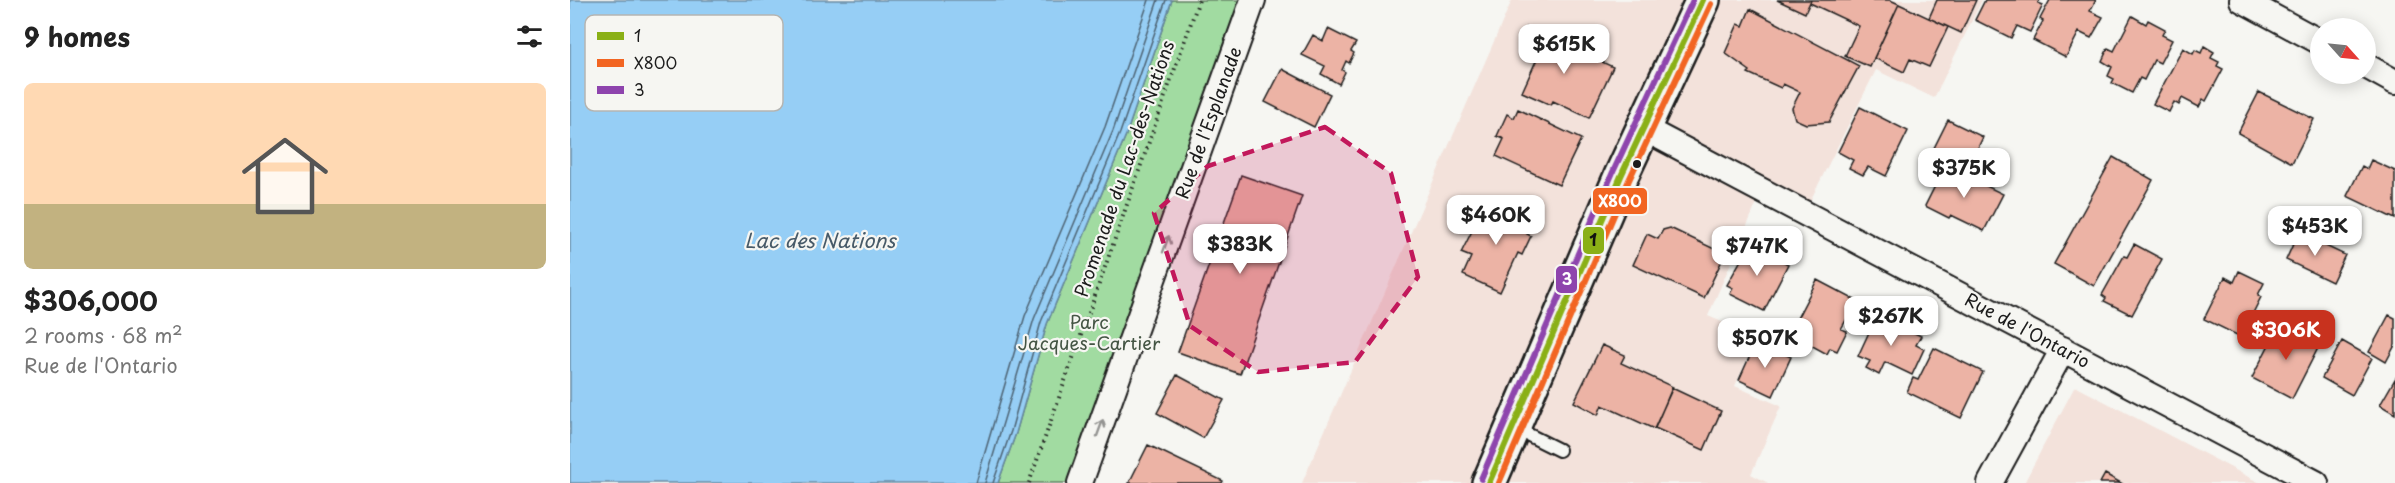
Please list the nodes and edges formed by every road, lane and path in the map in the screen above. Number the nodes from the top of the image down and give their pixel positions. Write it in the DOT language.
graph roads {
  1 [pos="1199,0"];
  2 [pos="1253,0"];
  3 [pos="1702,0"];
  4 [pos="2242,0"];
  5 [pos="2310,37"];
  6 [pos="2376,72"];
  7 [pos="2395,82"];
  8 [pos="1643,128"];
  9 [pos="2063,349"];
  10 [pos="1514,427"];
  11 [pos="1559,450"];
  12 [pos="1029,483"];
  13 [pos="1080,483"];
  14 [pos="1489,483"];
  15 [pos="1990,483"];
  16 [pos="2316,483"];
  1 -- 12 [label="path, Promenade du Lac-des-Nations"];
  13 -- 2 [label="street, Rue de l'Esplanade, one-way"];
  3 -- 8 [label="main road"];
  4 -- 5 [label="street"];
  6 -- 7 [label="street"];
  8 -- 9 [label="street, Rue de l'Ontario"];
  8 -- 10 [label="main road"];
  9 -- 15 [label="street"];
  9 -- 16 [label="street, Rue de l'Ontario"];
  10 -- 11 [label="lane"];
  10 -- 14 [label="main road"];
}
